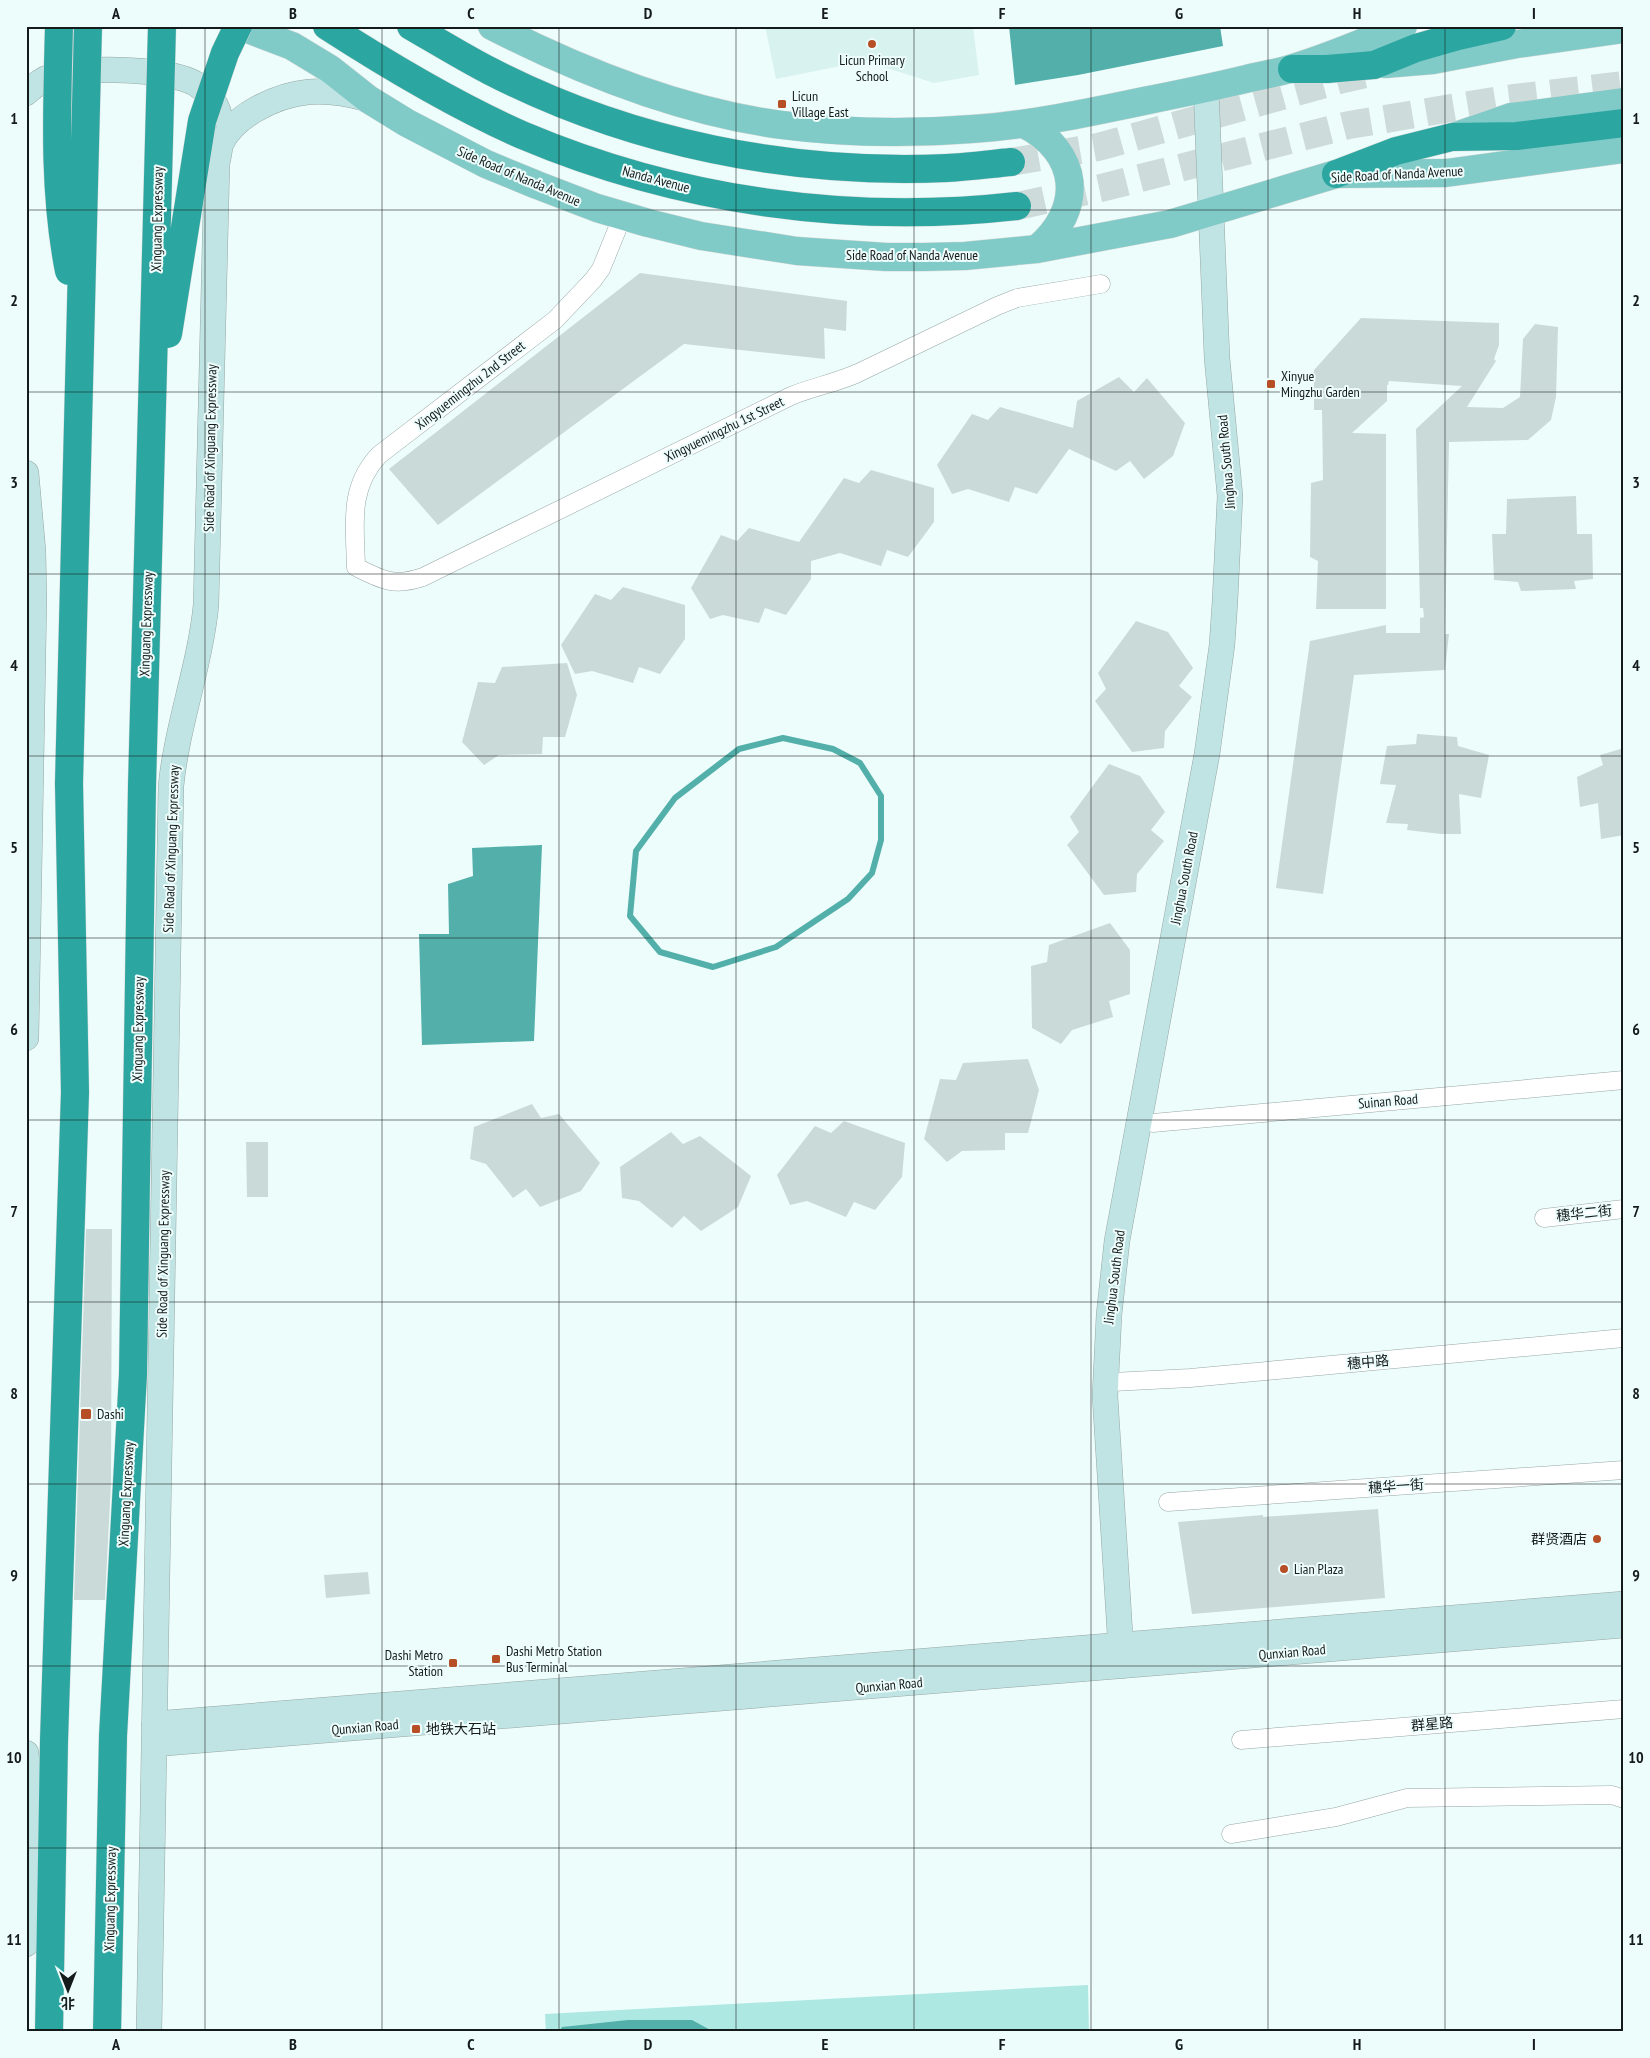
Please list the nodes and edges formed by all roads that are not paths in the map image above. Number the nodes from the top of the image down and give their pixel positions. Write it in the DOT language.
graph roads {
  1 [pos="59,26"];
  2 [pos="88,26"];
  3 [pos="162,26"];
  4 [pos="239,26"];
  5 [pos="327,26"];
  6 [pos="411,26"];
  7 [pos="492,26"];
  8 [pos="1403,26"];
  9 [pos="1502,26"];
  10 [pos="1624,30"];
  11 [pos="1374,65"];
  12 [pos="1292,69"];
  13 [pos="1206,88"];
  14 [pos="26,93"];
  15 [pos="368,100"];
  16 [pos="1624,102"];
  17 [pos="1624,123"];
  18 [pos="1024,124"];
  19 [pos="1452,137"];
  20 [pos="221,144"];
  21 [pos="1624,150"];
  22 [pos="1011,162"];
  23 [pos="1336,174"];
  24 [pos="1017,206"];
  25 [pos="1211,212"];
  26 [pos="623,216"];
  27 [pos="1037,249"];
  28 [pos="1101,284"];
  29 [pos="80,327"];
  30 [pos="152,417"];
  31 [pos="26,473"];
  32 [pos="356,567"];
  33 [pos="26,1038"];
  34 [pos="1624,1080"];
  35 [pos="1153,1123"];
  36 [pos="1624,1209"];
  37 [pos="1544,1218"];
  38 [pos="1624,1338"];
  39 [pos="1112,1382"];
  40 [pos="1624,1470"];
  41 [pos="1168,1502"];
  42 [pos="1624,1604"];
  43 [pos="1624,1609"];
  44 [pos="1624,1625"];
  45 [pos="1121,1655"];
  46 [pos="433,1707"];
  47 [pos="1624,1709"];
  48 [pos="154,1734"];
  49 [pos="1240,1740"];
  50 [pos="26,1753"];
  51 [pos="1624,1799"];
  52 [pos="1231,1834"];
  53 [pos="27,1899"];
  54 [pos="26,1944"];
  55 [pos="49,2032"];
  56 [pos="107,2032"];
  57 [pos="149,2032"];
  1 -- 29 [label="highway, bridge"];
  2 -- 29 [label="highway, bridge"];
  3 -- 30 [label="highway, Xinguang Expressway, bridge"];
  4 -- 15 [label="main road, Side Road of Nanda Avenue"];
  4 -- 30 [label="highway, bridge"];
  5 -- 24 [label="highway, Nanda Avenue"];
  6 -- 22 [label="highway"];
  7 -- 18 [label="main road"];
  8 -- 12 [label="main road"];
  9 -- 11 [label="highway"];
  10 -- 11 [label="main road"];
  11 -- 12 [label="highway"];
  12 -- 13 [label="main road"];
  13 -- 18 [label="main road"];
  13 -- 25 [label="main road, Jinghua South Road"];
  14 -- 20 [label="main road"];
  15 -- 20 [label="main road, Side Road of Xinguang Expressway"];
  15 -- 26 [label="main road, Side Road of Nanda Avenue"];
  16 -- 19 [label="main road"];
  17 -- 19 [label="highway"];
  18 -- 27 [label="main road"];
  19 -- 23 [label="highway"];
  20 -- 48 [label="main road, Side Road of Xinguang Expressway"];
  21 -- 23 [label="main road, Side Road of Nanda Avenue"];
  23 -- 25 [label="main road, Side Road of Nanda Avenue"];
  25 -- 27 [label="main road, Side Road of Nanda Avenue"];
  25 -- 45 [label="main road, Jinghua South Road"];
  26 -- 27 [label="main road, Side Road of Nanda Avenue"];
  26 -- 32 [label="street, Xingyuemingzhu 2nd Street"];
  28 -- 32 [label="street, Xingyuemingzhu 1st Street"];
  29 -- 55 [label="highway, bridge"];
  30 -- 56 [label="highway, Xinguang Expressway, bridge"];
  31 -- 33 [label="main road"];
  34 -- 35 [label="street, Suinan Road"];
  36 -- 37 [label="street, 穗华二街"];
  38 -- 39 [label="street, 穗中路"];
  40 -- 41 [label="street, 穗华一街"];
  42 -- 45 [label="main road, Qunxian Road"];
  43 -- 45 [label="main road, Qunxian Road"];
  44 -- 45 [label="main road, Qunxian Road"];
  45 -- 46 [label="main road, Qunxian Road"];
  45 -- 48 [label="main road, Qunxian Road"];
  47 -- 49 [label="street, 群星路"];
  48 -- 57 [label="main road, Side Road of Xinguang Expressway"];
  50 -- 53 [label="main road"];
  51 -- 52 [label="street"];
  53 -- 54 [label="main road"];
}
